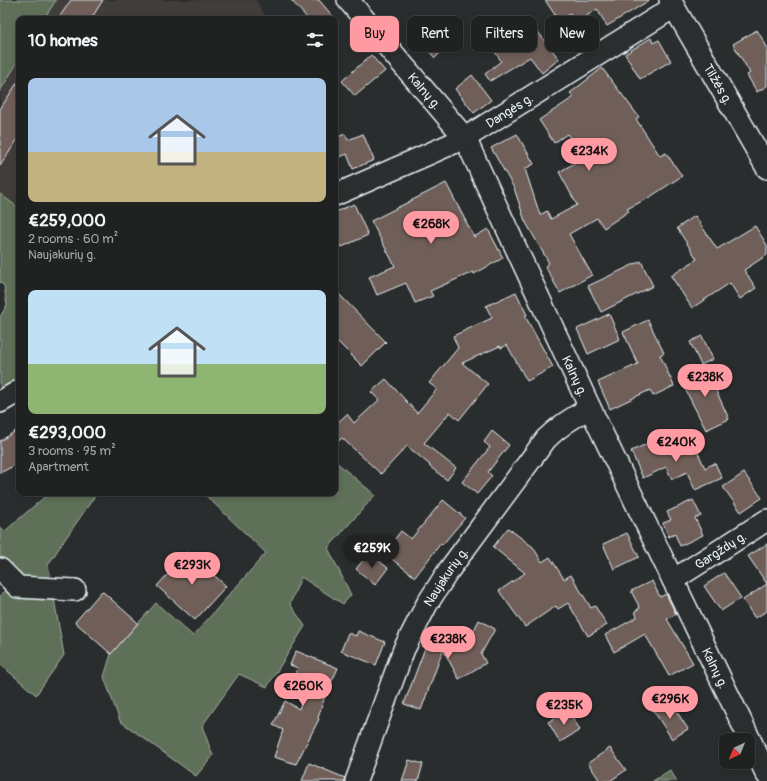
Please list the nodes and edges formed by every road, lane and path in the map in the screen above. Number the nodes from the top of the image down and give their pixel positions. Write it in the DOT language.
graph roads {
  1 [pos="348,0"];
  2 [pos="672,4"];
  3 [pos="465,138"];
  4 [pos="767,168"];
  5 [pos="338,194"];
  6 [pos="16,393"];
  7 [pos="0,402"];
  8 [pos="590,408"];
  9 [pos="767,520"];
  10 [pos="0,569"];
  11 [pos="673,580"];
  12 [pos="75,590"];
  13 [pos="767,775"];
  14 [pos="356,781"];
  1 -- 3 [label="street, Kalnų g."];
  2 -- 3 [label="street, Dangės g."];
  2 -- 4 [label="street, Tilžės g."];
  3 -- 5 [label="street, Dangės g."];
  3 -- 8 [label="street, Kalnų g."];
  6 -- 7 [label="street"];
  8 -- 11 [label="street, Kalnų g."];
  8 -- 14 [label="street, Naujakurių g."];
  9 -- 11 [label="street, Gargždų g."];
  10 -- 12 [label="street"];
  11 -- 13 [label="street, Kalnų g."];
}
